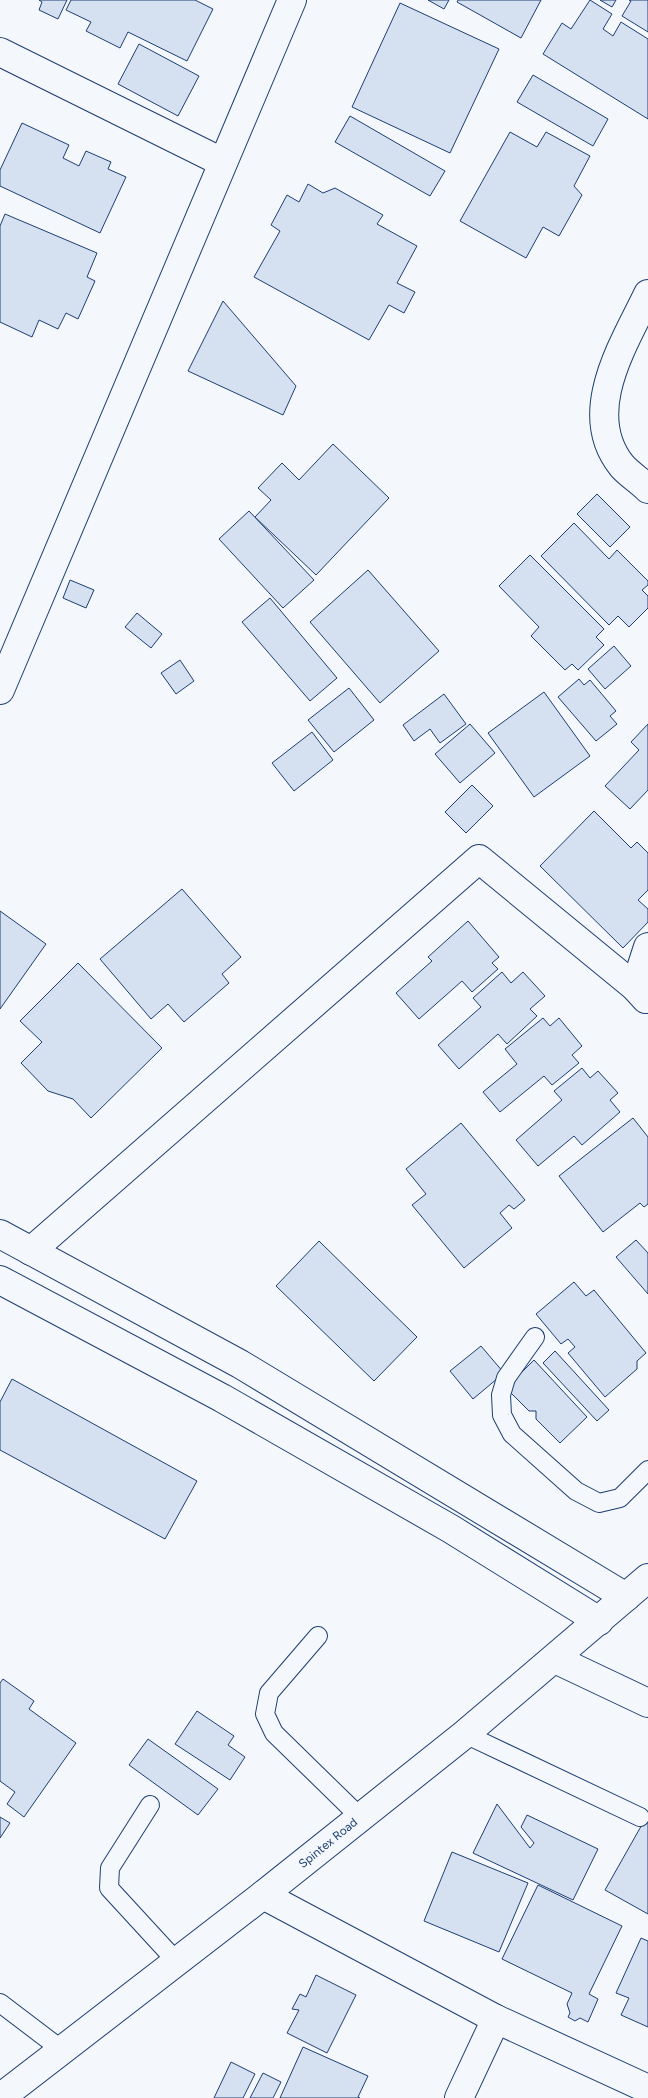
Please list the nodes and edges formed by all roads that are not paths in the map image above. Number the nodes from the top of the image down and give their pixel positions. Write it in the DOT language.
graph roads {
  1 [pos="292,0"];
  2 [pos="0,52"];
  3 [pos="222,162"];
  4 [pos="648,294"];
  5 [pos="648,489"];
  6 [pos="0,690"];
  7 [pos="648,947"];
  8 [pos="642,994"];
  9 [pos="0,1234"];
  10 [pos="31,1251"];
  11 [pos="0,1280"];
  12 [pos="535,1337"];
  13 [pos="648,1470"];
  14 [pos="648,1578"];
  15 [pos="626,1597"];
  16 [pos="599,1621"];
  17 [pos="318,1636"];
  18 [pos="555,1659"];
  19 [pos="648,1703"];
  20 [pos="464,1734"];
  21 [pos="150,1804"];
  22 [pos="360,1817"];
  23 [pos="640,1817"];
  24 [pos="263,1895"];
  25 [pos="177,1962"];
  26 [pos="0,2003"];
  27 [pos="496,2018"];
  28 [pos="62,2050"];
  29 [pos="648,2090"];
  30 [pos="0,2098"];
  31 [pos="459,2098"];
  1 -- 3 [label="street"];
  2 -- 3 [label="street"];
  3 -- 6 [label="street"];
  4 -- 5 [label="street"];
  7 -- 8 [label="street"];
  8 -- 10 [label="street"];
  9 -- 10 [label="street"];
  10 -- 15 [label="street"];
  11 -- 16 [label="street"];
  12 -- 13 [label="lane"];
  14 -- 15 [label="street, Spintex Road"];
  15 -- 16 [label="street, Spintex Road"];
  16 -- 18 [label="street, Spintex Road"];
  17 -- 22 [label="lane"];
  18 -- 19 [label="street"];
  18 -- 20 [label="street, Spintex Road"];
  20 -- 22 [label="street, Spintex Road"];
  20 -- 23 [label="lane"];
  21 -- 25 [label="lane"];
  22 -- 24 [label="street, Spintex Road"];
  24 -- 25 [label="street, Spintex Road"];
  24 -- 27 [label="street"];
  25 -- 28 [label="street, Spintex Road"];
  26 -- 28 [label="lane"];
  27 -- 29 [label="street"];
  27 -- 31 [label="street"];
  28 -- 30 [label="street, Spintex Road"];
}
